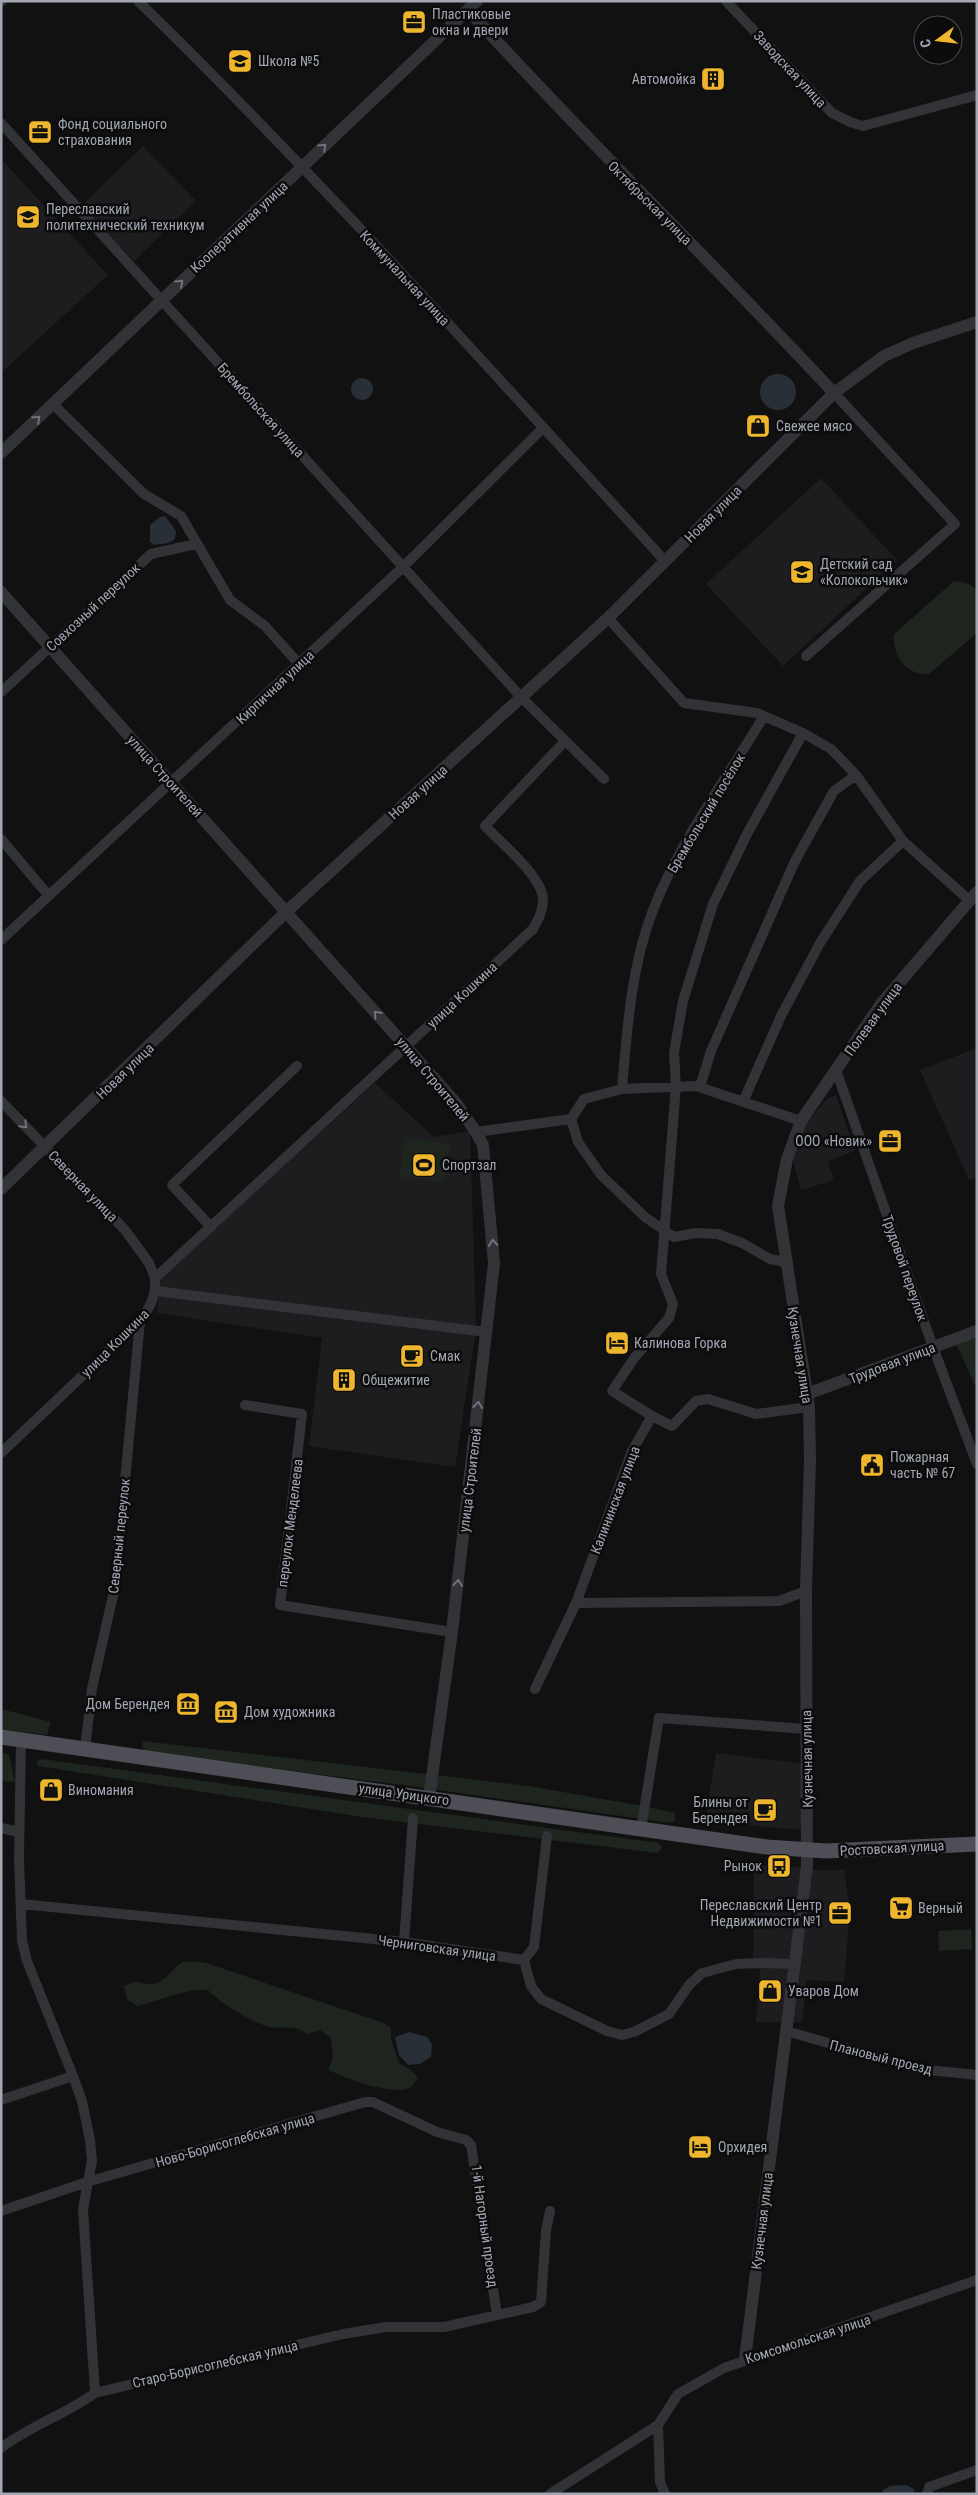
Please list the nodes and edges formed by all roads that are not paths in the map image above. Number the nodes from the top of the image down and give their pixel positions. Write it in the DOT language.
graph roads {
  1 [pos="138,1"];
  2 [pos="726,1"];
  3 [pos="473,6"];
  4 [pos="977,95"];
  5 [pos="1,123"];
  6 [pos="303,167"];
  7 [pos="162,300"];
  8 [pos="977,322"];
  9 [pos="834,393"];
  10 [pos="53,404"];
  11 [pos="543,428"];
  12 [pos="1,453"];
  13 [pos="196,544"];
  14 [pos="665,561"];
  15 [pos="403,567"];
  16 [pos="1,592"];
  17 [pos="608,618"];
  18 [pos="50,647"];
  19 [pos="806,656"];
  20 [pos="299,664"];
  21 [pos="1,692"];
  22 [pos="521,698"];
  23 [pos="764,716"];
  24 [pos="802,732"];
  25 [pos="565,741"];
  26 [pos="856,775"];
  27 [pos="604,779"];
  28 [pos="172,784"];
  29 [pos="1,839"];
  30 [pos="903,841"];
  31 [pos="49,896"];
  32 [pos="973,896"];
  33 [pos="286,912"];
  34 [pos="1,940"];
  35 [pos="406,1047"];
  36 [pos="297,1066"];
  37 [pos="836,1070"];
  38 [pos="676,1086"];
  39 [pos="700,1087"];
  40 [pos="622,1090"];
  41 [pos="1,1101"];
  42 [pos="743,1102"];
  43 [pos="571,1119"];
  44 [pos="801,1121"];
  45 [pos="476,1132"];
  46 [pos="46,1148"];
  47 [pos="787,1159"];
  48 [pos="1,1189"];
  49 [pos="211,1227"];
  50 [pos="666,1231"];
  51 [pos="786,1262"];
  52 [pos="155,1278"];
  53 [pos="156,1290"];
  54 [pos="140,1321"];
  55 [pos="977,1331"];
  56 [pos="486,1332"];
  57 [pos="933,1347"];
  58 [pos="808,1401"];
  59 [pos="244,1405"];
  60 [pos="652,1416"];
  61 [pos="2,1451"];
  62 [pos="977,1464"];
  63 [pos="806,1591"];
  64 [pos="576,1603"];
  65 [pos="452,1632"];
  66 [pos="535,1689"];
  67 [pos="806,1729"];
  68 [pos="1,1737"];
  69 [pos="21,1740"];
  70 [pos="85,1749"];
  71 [pos="429,1798"];
  72 [pos="413,1818"];
  73 [pos="1,1828"];
  74 [pos="641,1829"];
  75 [pos="19,1832"];
  76 [pos="547,1836"];
  77 [pos="977,1844"];
  78 [pos="808,1850"];
  79 [pos="21,1904"];
  80 [pos="404,1942"];
  81 [pos="524,1960"];
  82 [pos="795,1964"];
  83 [pos="786,2031"];
  84 [pos="977,2075"];
  85 [pos="73,2076"];
  86 [pos="1,2100"];
  87 [pos="466,2140"];
  88 [pos="87,2182"];
  89 [pos="1,2211"];
  90 [pos="550,2211"];
  91 [pos="977,2280"];
  92 [pos="498,2315"];
  93 [pos="745,2359"];
  94 [pos="96,2393"];
  95 [pos="658,2425"];
  96 [pos="1,2448"];
  97 [pos="977,2470"];
  98 [pos="928,2490"];
  99 [pos="550,2494"];
  100 [pos="665,2494"];
  1 -- 6 [label="street, Коммунальная улица"];
  2 -- 4 [label="street, Заводская улица"];
  6 -- 3 [label="street, Кооперативная улица, one-way"];
  3 -- 9 [label="street, Октябрьская улица"];
  5 -- 7 [label="street, Брембольская улица"];
  7 -- 6 [label="street, Кооперативная улица, one-way"];
  6 -- 11 [label="street, Коммунальная улица"];
  7 -- 10 [label="street, Кооперативная улица"];
  7 -- 15 [label="street, Брембольская улица"];
  8 -- 9 [label="street, Новая улица"];
  9 -- 14 [label="street, Новая улица"];
  9 -- 19 [label="street"];
  12 -- 10 [label="street, Кооперативная улица, one-way"];
  10 -- 13 [label="street"];
  11 -- 14 [label="street, Коммунальная улица"];
  11 -- 15 [label="street, Кирпичная улица"];
  13 -- 18 [label="street, Совхозный переулок"];
  13 -- 20 [label="street"];
  14 -- 17 [label="street, Новая улица"];
  15 -- 20 [label="street, Кирпичная улица"];
  15 -- 22 [label="street, Брембольская улица"];
  16 -- 18 [label="street, улица Строителей"];
  17 -- 22 [label="street, Новая улица"];
  17 -- 23 [label="street"];
  18 -- 21 [label="street, Совхозный переулок"];
  18 -- 28 [label="street, улица Строителей"];
  20 -- 28 [label="street, Кирпичная улица"];
  22 -- 25 [label="street, Брембольская улица"];
  22 -- 33 [label="street, Новая улица"];
  23 -- 24 [label="street"];
  23 -- 40 [label="street, Брембольский посёлок"];
  24 -- 26 [label="street"];
  24 -- 38 [label="street"];
  25 -- 27 [label="street, Брембольская улица"];
  25 -- 35 [label="street, улица Кошкина"];
  26 -- 30 [label="street"];
  26 -- 39 [label="street"];
  28 -- 31 [label="street, Кирпичная улица"];
  28 -- 33 [label="street, улица Строителей"];
  29 -- 31 [label="street"];
  30 -- 32 [label="street"];
  30 -- 42 [label="street"];
  31 -- 34 [label="street, Кирпичная улица"];
  32 -- 37 [label="street, Полевая улица"];
  35 -- 33 [label="street, улица Строителей, one-way"];
  33 -- 46 [label="street, Новая улица"];
  35 -- 45 [label="street, улица Строителей"];
  35 -- 49 [label="street, улица Кошкина"];
  36 -- 49 [label="street"];
  37 -- 44 [label="street, Полевая улица"];
  37 -- 57 [label="street, Трудовой переулок"];
  38 -- 39 [label="street"];
  38 -- 40 [label="street"];
  38 -- 50 [label="street"];
  39 -- 42 [label="street"];
  40 -- 43 [label="street"];
  41 -- 46 [label="street, Северная улица, one-way"];
  42 -- 44 [label="street"];
  43 -- 45 [label="street"];
  43 -- 50 [label="street"];
  44 -- 47 [label="street, Полевая улица"];
  56 -- 45 [label="street, улица Строителей, one-way"];
  46 -- 48 [label="street, Новая улица"];
  46 -- 52 [label="street, Северная улица"];
  47 -- 51 [label="street, Кузнечная улица"];
  49 -- 52 [label="street, улица Кошкина"];
  50 -- 51 [label="street"];
  50 -- 60 [label="street"];
  51 -- 58 [label="street, Кузнечная улица"];
  52 -- 53 [label="street, улица Кошкина"];
  53 -- 54 [label="street, улица Кошкина"];
  53 -- 56 [label="street"];
  54 -- 61 [label="street, улица Кошкина"];
  54 -- 70 [label="street, Северный переулок"];
  55 -- 57 [label="street, Трудовая улица"];
  65 -- 56 [label="street, улица Строителей, one-way"];
  57 -- 58 [label="street, Трудовая улица"];
  57 -- 62 [label="street, Трудовой переулок"];
  58 -- 60 [label="street"];
  58 -- 63 [label="street, Кузнечная улица"];
  59 -- 65 [label="street, переулок Менделеева"];
  60 -- 64 [label="street, Калининская улица"];
  63 -- 64 [label="street"];
  63 -- 67 [label="street, Кузнечная улица"];
  64 -- 66 [label="street, Калининская улица"];
  65 -- 71 [label="street, улица Строителей"];
  67 -- 74 [label="street"];
  67 -- 78 [label="street, Кузнечная улица"];
  68 -- 69 [label="main road, улица Урицкого"];
  69 -- 70 [label="main road, улица Урицкого"];
  69 -- 75 [label="street"];
  70 -- 71 [label="main road, улица Урицкого"];
  71 -- 74 [label="main road, улица Урицкого"];
  72 -- 80 [label="street"];
  73 -- 75 [label="street"];
  74 -- 78 [label="main road, улица Урицкого"];
  75 -- 79 [label="street"];
  76 -- 81 [label="street"];
  77 -- 78 [label="main road, Ростовская улица"];
  78 -- 82 [label="street, Кузнечная улица"];
  79 -- 80 [label="street, Черниговская улица"];
  79 -- 85 [label="street"];
  80 -- 81 [label="street, Черниговская улица"];
  81 -- 82 [label="street"];
  82 -- 83 [label="street, Кузнечная улица"];
  83 -- 84 [label="street, Плановый проезд"];
  83 -- 93 [label="street, Кузнечная улица"];
  85 -- 86 [label="street"];
  85 -- 88 [label="street"];
  87 -- 88 [label="street, Ново-Борисоглебская улица"];
  87 -- 92 [label="street, 1-й Нагорный проезд"];
  88 -- 89 [label="street, Ново-Борисоглебская улица"];
  88 -- 94 [label="street"];
  90 -- 92 [label="street, Старо-Борисоглебская улица"];
  91 -- 93 [label="street, Комсомольская улица"];
  92 -- 94 [label="street, Старо-Борисоглебская улица"];
  93 -- 95 [label="street, Комсомольская улица"];
  94 -- 96 [label="street, Старо-Борисоглебская улица"];
  95 -- 99 [label="street"];
  95 -- 100 [label="street"];
  97 -- 98 [label="street"];
}
